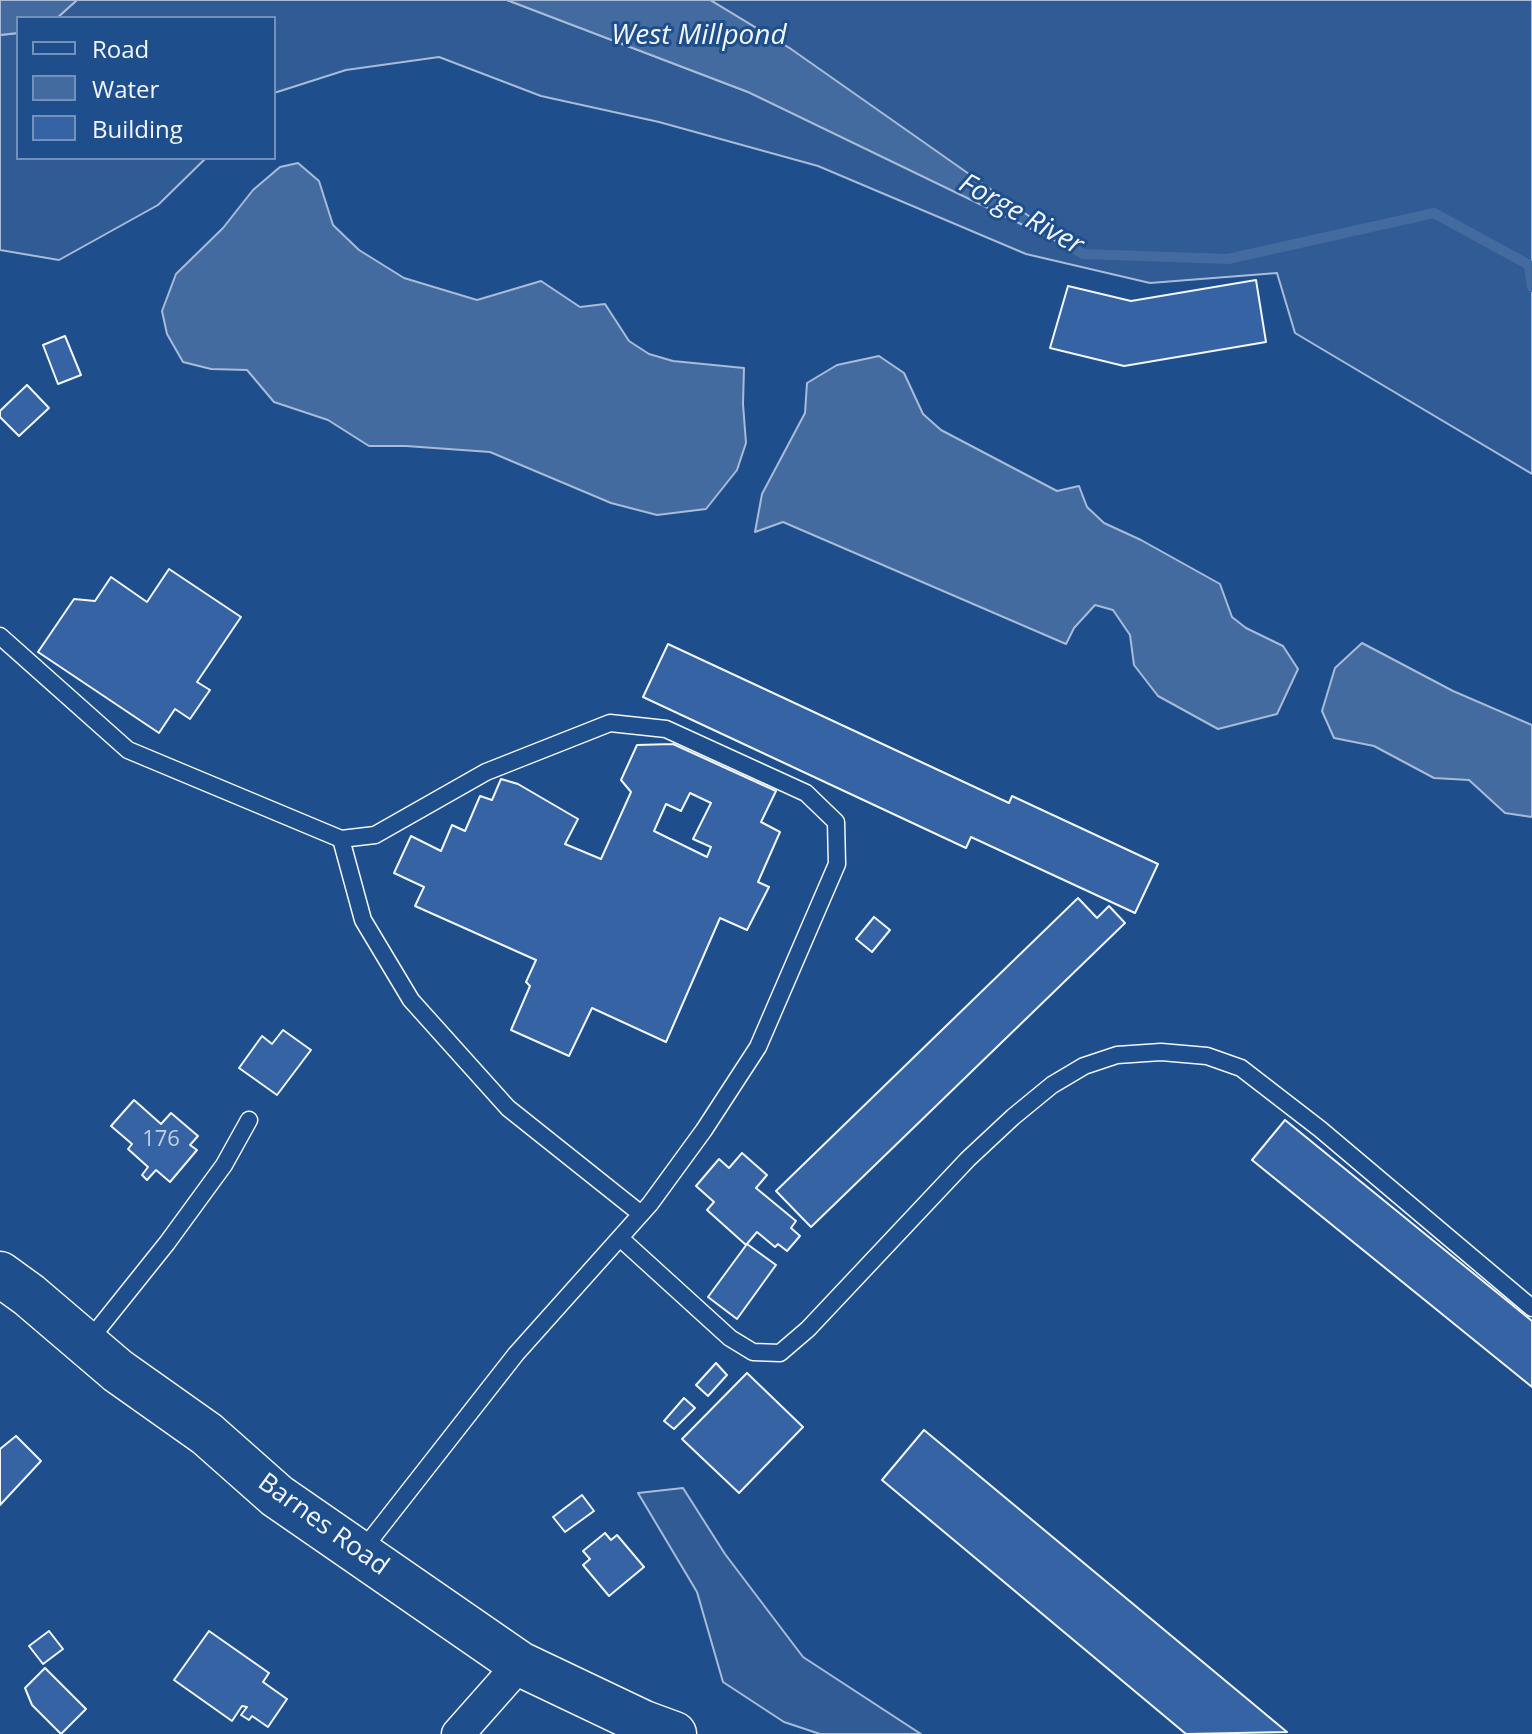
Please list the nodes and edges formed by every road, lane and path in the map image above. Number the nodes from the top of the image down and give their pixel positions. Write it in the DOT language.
graph roads {
  1 [pos="0,636"];
  2 [pos="341,839"];
  3 [pos="249,1120"];
  4 [pos="641,1214"];
  5 [pos="620,1238"];
  6 [pos="0,1274"];
  7 [pos="1532,1308"];
  8 [pos="86,1344"];
  9 [pos="360,1553"];
  10 [pos="520,1664"];
  11 [pos="458,1734"];
  12 [pos="674,1734"];
  1 -- 2 [label="lane"];
  2 -- 4 [label="lane"];
  2 -- 4 [label="lane"];
  3 -- 8 [label="lane"];
  4 -- 5 [label="lane"];
  5 -- 7 [label="lane"];
  5 -- 9 [label="lane"];
  6 -- 8 [label="street, Barnes Road"];
  8 -- 9 [label="street, Barnes Road"];
  9 -- 10 [label="street, Barnes Road"];
  10 -- 11 [label="street"];
  10 -- 12 [label="street, Barnes Road"];
}
